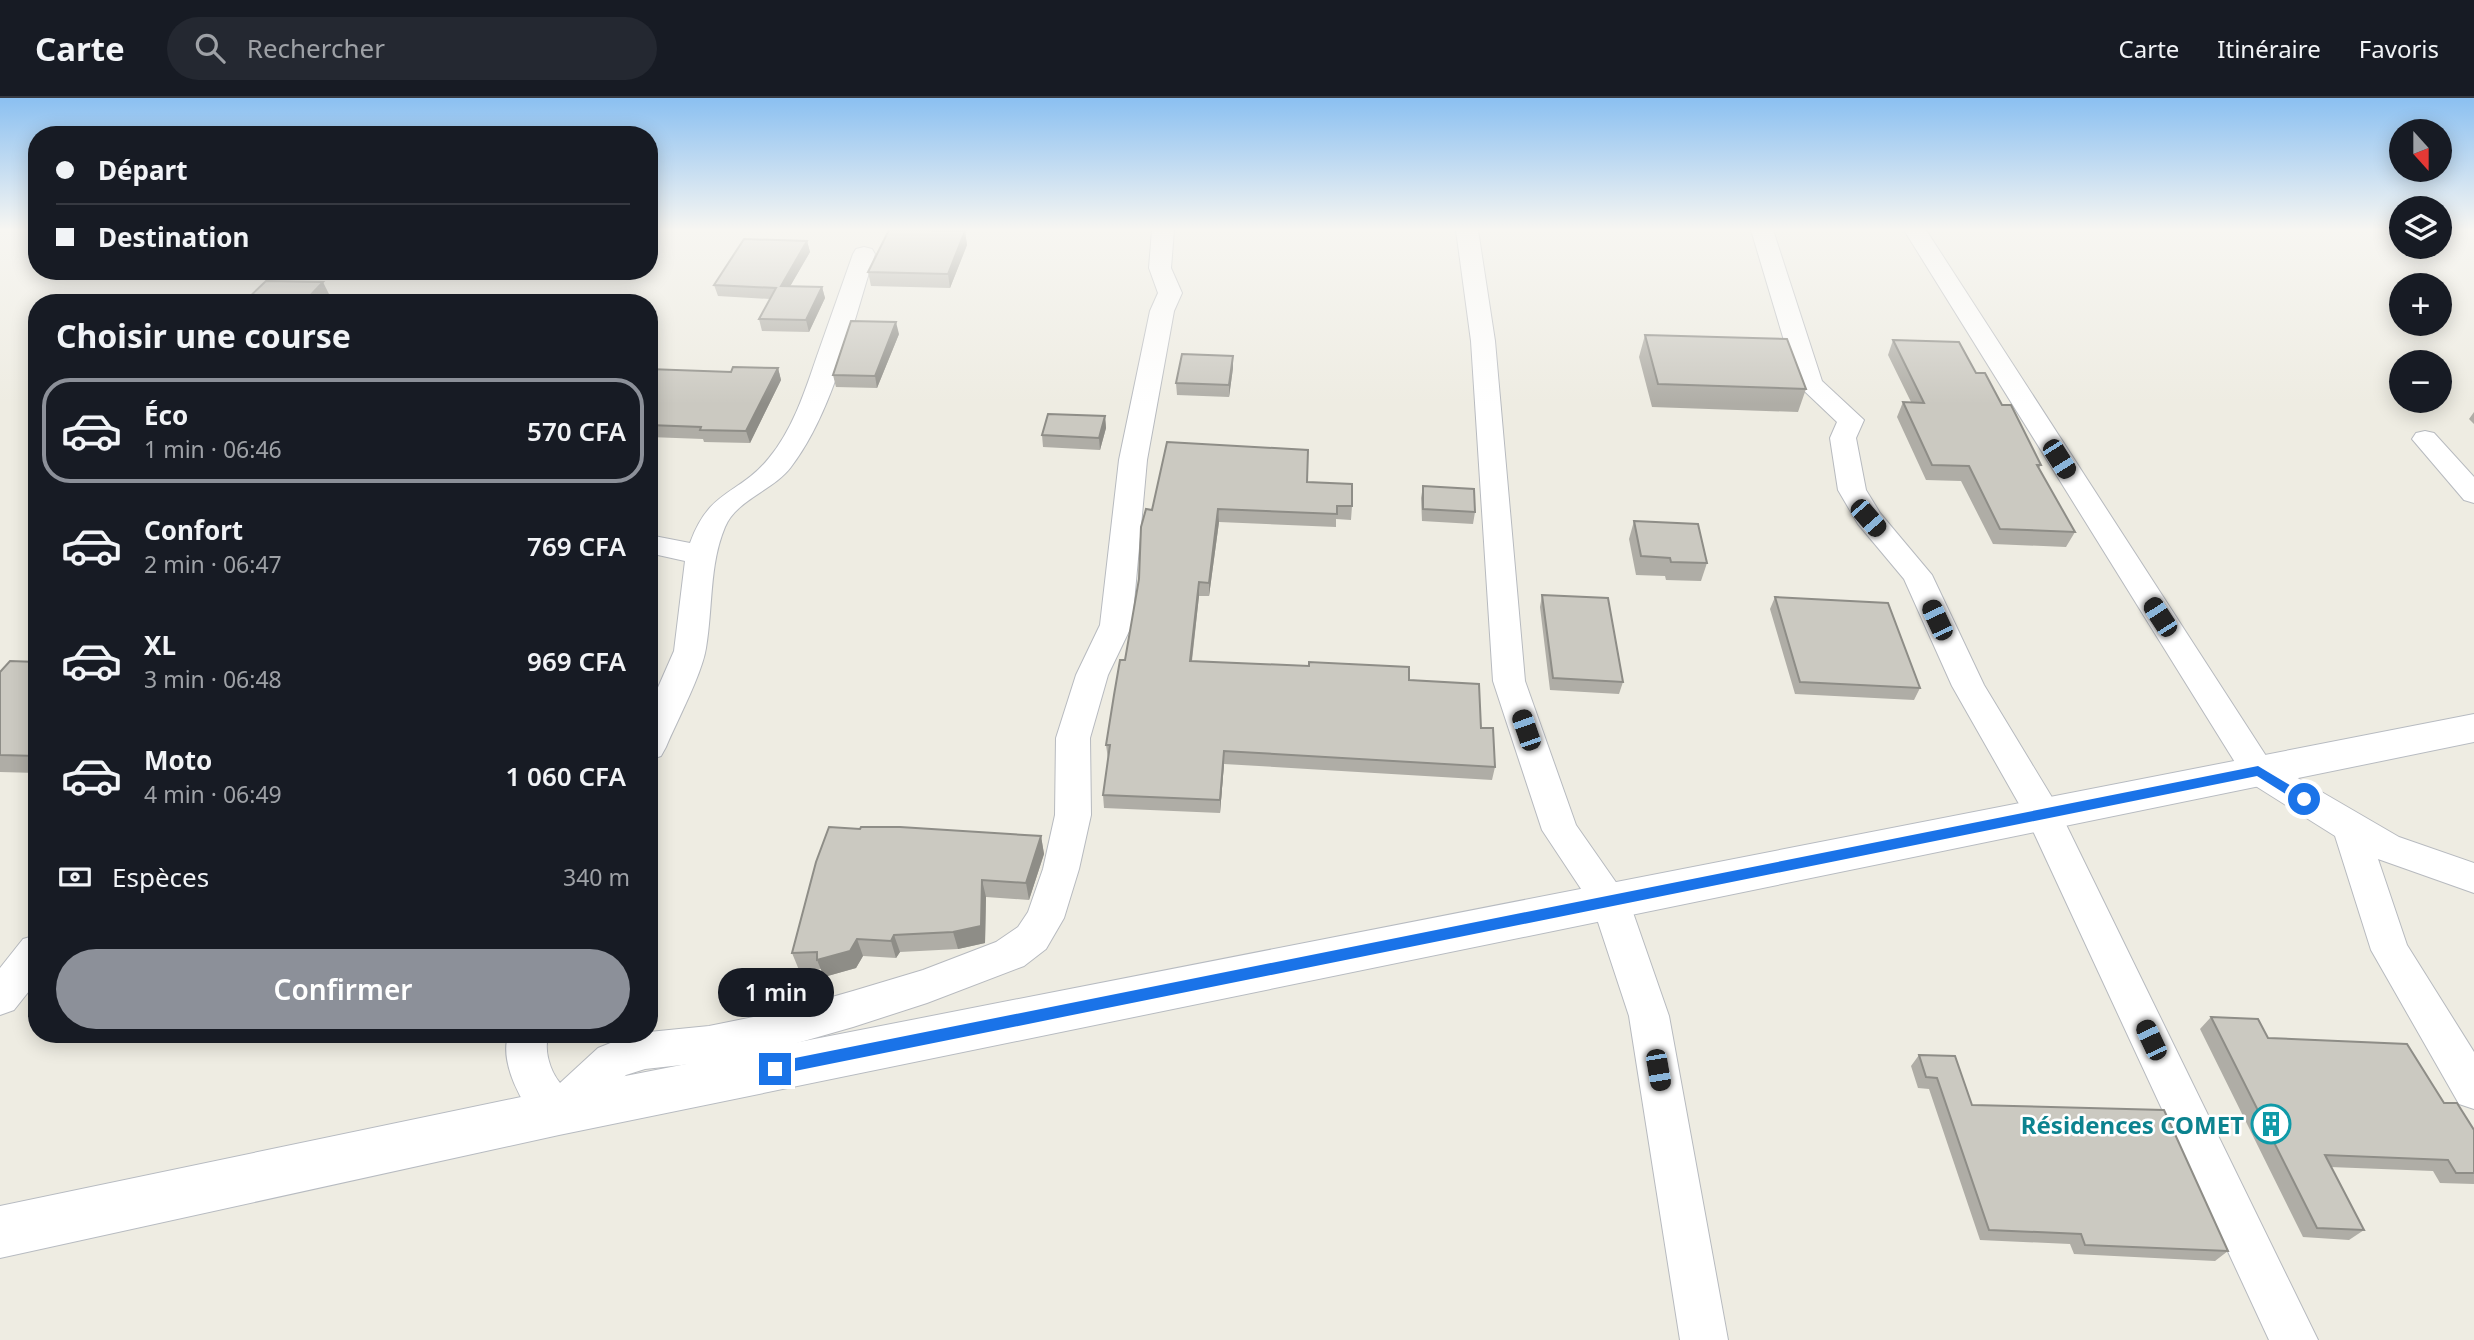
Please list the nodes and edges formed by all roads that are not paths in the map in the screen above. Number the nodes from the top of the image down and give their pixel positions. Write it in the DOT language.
graph roads {
  1 [pos="852,288"];
  2 [pos="1168,288"];
  3 [pos="1475,288"];
  4 [pos="1780,288"];
  5 [pos="1952,288"];
  6 [pos="2425,439"];
  7 [pos="2474,494"];
  8 [pos="658,546"];
  9 [pos="701,555"];
  10 [pos="658,726"];
  11 [pos="2474,728"];
  12 [pos="2258,771"];
  13 [pos="2043,814"];
  14 [pos="2350,828"];
  15 [pos="2474,878"];
  16 [pos="1610,901"];
  17 [pos="28,962"];
  18 [pos="0,998"];
  19 [pos="525,1043"];
  20 [pos="2474,1090"];
  21 [pos="559,1112"];
  22 [pos="0,1232"];
  23 [pos="1704,1340"];
  24 [pos="2294,1340"];
  1 -- 9 [label="street"];
  2 -- 21 [label="street"];
  3 -- 16 [label="street"];
  4 -- 13 [label="street"];
  5 -- 12 [label="street"];
  6 -- 7 [label="street"];
  8 -- 9 [label="street"];
  9 -- 10 [label="street"];
  11 -- 12 [label="street"];
  12 -- 13 [label="street"];
  12 -- 14 [label="street"];
  13 -- 16 [label="street"];
  13 -- 24 [label="street"];
  14 -- 15 [label="street"];
  14 -- 20 [label="street"];
  16 -- 21 [label="street"];
  16 -- 23 [label="street"];
  17 -- 18 [label="street"];
  19 -- 21 [label="street"];
  21 -- 22 [label="street"];
}
